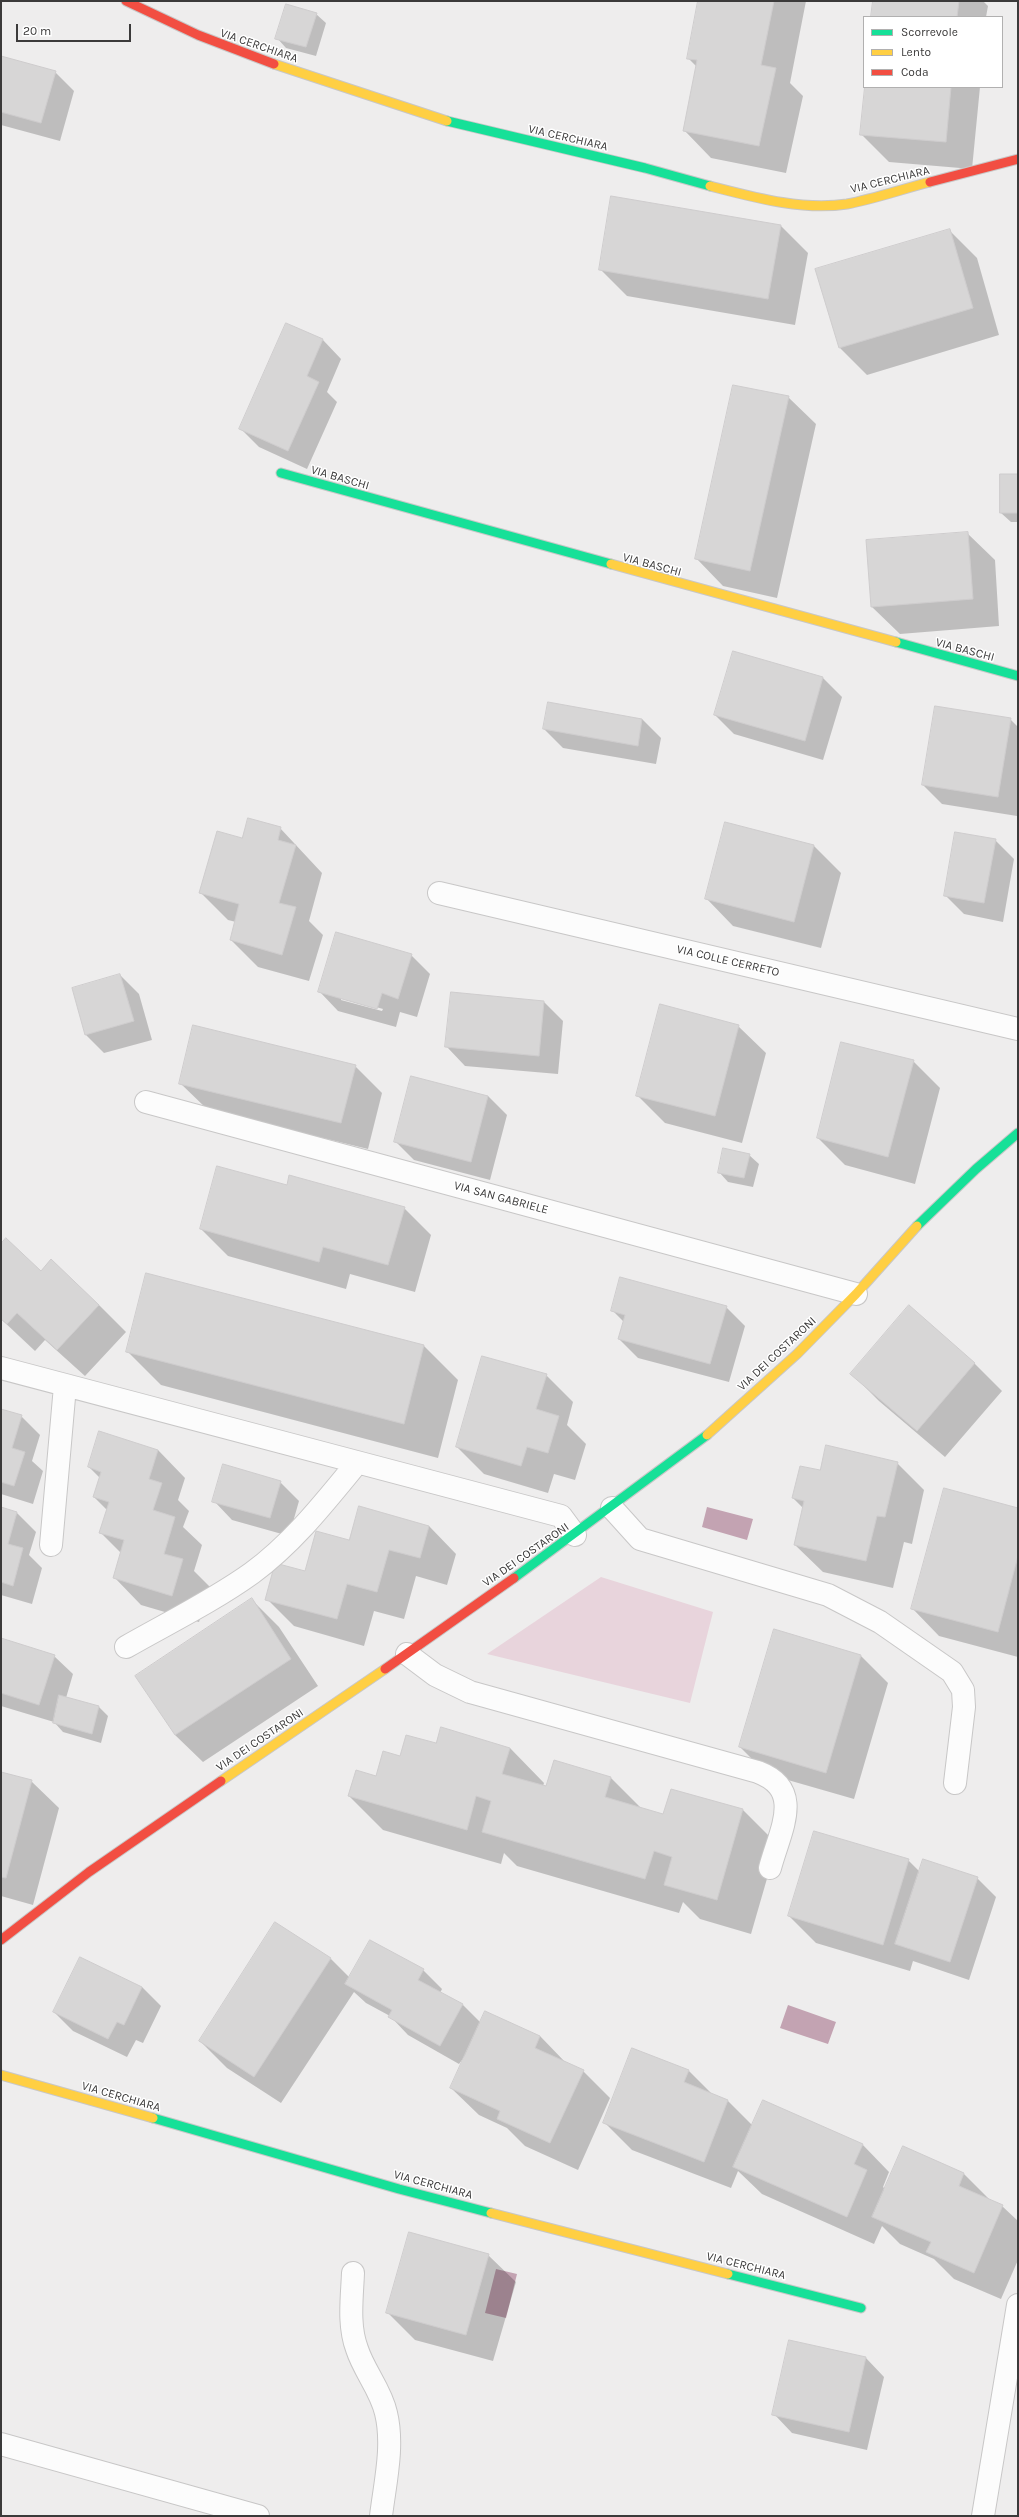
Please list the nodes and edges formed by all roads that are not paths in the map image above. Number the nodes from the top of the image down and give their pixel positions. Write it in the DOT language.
graph roads {
  1 [pos="126,1"];
  2 [pos="1018,159"];
  3 [pos="281,474"];
  4 [pos="1018,676"];
  5 [pos="439,893"];
  6 [pos="1018,1029"];
  7 [pos="146,1102"];
  8 [pos="1018,1133"];
  9 [pos="856,1294"];
  10 [pos="1,1368"];
  11 [pos="65,1386"];
  12 [pos="357,1463"];
  13 [pos="612,1508"];
  14 [pos="575,1535"];
  15 [pos="51,1545"];
  16 [pos="126,1647"];
  17 [pos="408,1654"];
  18 [pos="955,1783"];
  19 [pos="770,1868"];
  20 [pos="1,1940"];
  21 [pos="1,2075"];
  22 [pos="353,2273"];
  23 [pos="1018,2304"];
  24 [pos="861,2308"];
  25 [pos="1015,2348"];
  26 [pos="1,2444"];
  27 [pos="258,2516"];
  28 [pos="381,2516"];
  29 [pos="984,2516"];
  1 -- 2 [label="street, VIA CERCHIARA"];
  3 -- 4 [label="street, VIA BASCHI"];
  5 -- 6 [label="street, VIA COLLE CERRETO"];
  7 -- 9 [label="street, VIA SAN GABRIELE"];
  8 -- 9 [label="street, VIA DEI COSTARONI"];
  9 -- 13 [label="street, VIA DEI COSTARONI"];
  10 -- 11 [label="street"];
  11 -- 12 [label="street"];
  11 -- 15 [label="street"];
  12 -- 14 [label="street"];
  12 -- 16 [label="street"];
  13 -- 14 [label="street, VIA DEI COSTARONI"];
  13 -- 18 [label="street"];
  14 -- 17 [label="street, VIA DEI COSTARONI"];
  17 -- 19 [label="street"];
  17 -- 20 [label="street, VIA DEI COSTARONI"];
  21 -- 24 [label="street, VIA CERCHIARA"];
  22 -- 28 [label="street"];
  23 -- 25 [label="street"];
  25 -- 29 [label="street"];
  26 -- 27 [label="street"];
}
